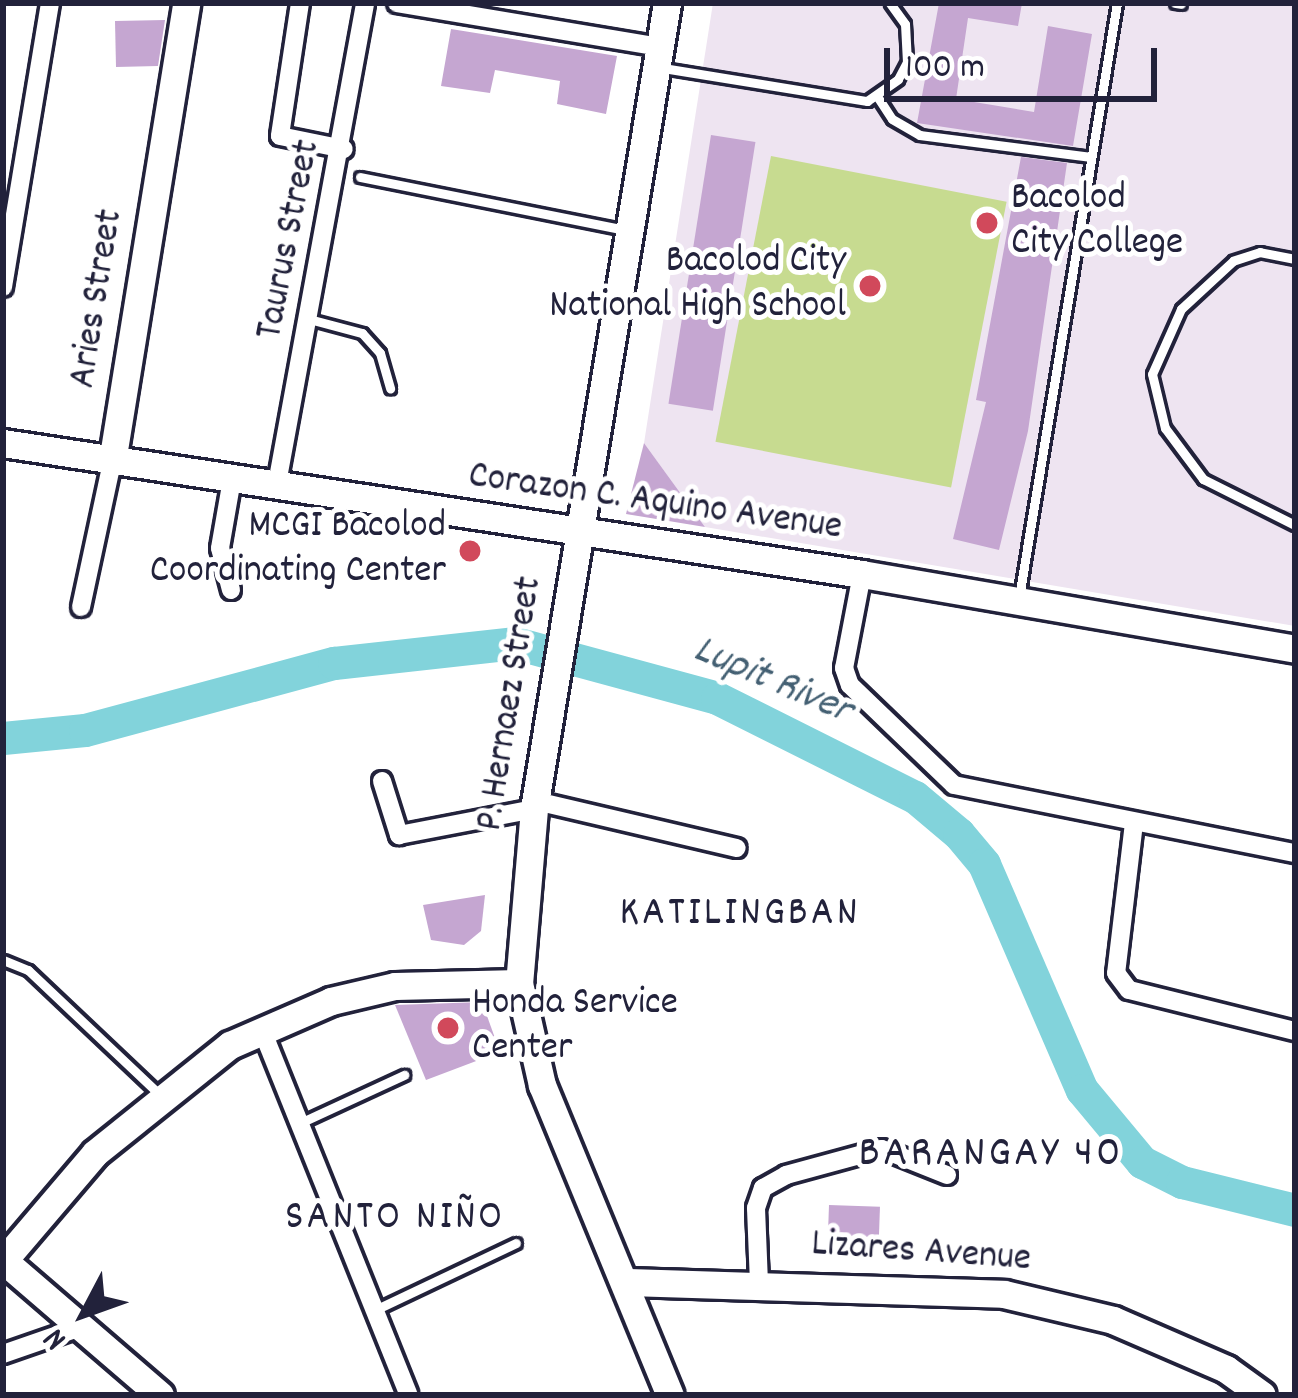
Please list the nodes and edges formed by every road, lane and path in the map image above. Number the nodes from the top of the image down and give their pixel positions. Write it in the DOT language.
graph roads {
  1 [pos="50,3"];
  2 [pos="186,3"];
  3 [pos="300,3"];
  4 [pos="365,3"];
  5 [pos="397,3"];
  6 [pos="667,3"];
  7 [pos="1117,3"];
  8 [pos="894,5"];
  9 [pos="658,57"];
  10 [pos="877,96"];
  11 [pos="344,149"];
  12 [pos="1091,157"];
  13 [pos="360,177"];
  14 [pos="630,231"];
  15 [pos="1295,260"];
  16 [pos="3,286"];
  17 [pos="309,319"];
  18 [pos="390,389"];
  19 [pos="3,443"];
  20 [pos="112,462"];
  21 [pos="232,479"];
  22 [pos="277,489"];
  23 [pos="1295,525"];
  24 [pos="577,532"];
  25 [pos="862,574"];
  26 [pos="231,590"];
  27 [pos="1018,602"];
  28 [pos="81,607"];
  29 [pos="1295,649"];
  30 [pos="382,781"];
  31 [pos="535,805"];
  32 [pos="1134,823"];
  33 [pos="737,848"];
  34 [pos="1295,854"];
  35 [pos="3,960"];
  36 [pos="519,983"];
  37 [pos="262,1030"];
  38 [pos="1295,1030"];
  39 [pos="404,1075"];
  40 [pos="160,1094"];
  41 [pos="300,1124"];
  42 [pos="947,1175"];
  43 [pos="516,1243"];
  44 [pos="4,1260"];
  45 [pos="626,1282"];
  46 [pos="759,1283"];
  47 [pos="375,1310"];
  48 [pos="81,1327"];
  49 [pos="3,1354"];
  50 [pos="160,1395"];
  51 [pos="409,1395"];
  52 [pos="670,1395"];
  53 [pos="1262,1395"];
  1 -- 16 [label="street"];
  2 -- 20 [label="main road, Aries Street"];
  3 -- 11 [label="street"];
  4 -- 11 [label="street, Taurus Street"];
  5 -- 9 [label="street"];
  6 -- 9 [label="main road, P. Hernaez Street"];
  7 -- 12 [label="lane"];
  8 -- 10 [label="lane"];
  9 -- 10 [label="lane"];
  9 -- 14 [label="main road, P. Hernaez Street"];
  10 -- 12 [label="lane"];
  11 -- 17 [label="street, Taurus Street"];
  12 -- 27 [label="lane"];
  13 -- 14 [label="lane"];
  14 -- 24 [label="main road, P. Hernaez Street"];
  15 -- 23 [label="lane"];
  17 -- 18 [label="lane"];
  17 -- 22 [label="street, Taurus Street"];
  19 -- 20 [label="main road, Corazon C. Aquino Avenue"];
  20 -- 21 [label="main road, Corazon C. Aquino Avenue"];
  20 -- 28 [label="street, Aries Street"];
  21 -- 22 [label="main road, Corazon C. Aquino Avenue"];
  21 -- 26 [label="street"];
  22 -- 24 [label="main road, Corazon C. Aquino Avenue"];
  24 -- 25 [label="main road, Corazon C. Aquino Avenue"];
  24 -- 31 [label="main road, P. Hernaez Street"];
  25 -- 27 [label="main road, Corazon C. Aquino Avenue"];
  25 -- 32 [label="street"];
  27 -- 29 [label="main road, Corazon C. Aquino Avenue"];
  30 -- 31 [label="street"];
  31 -- 33 [label="street"];
  31 -- 36 [label="main road, P. Hernaez Street"];
  32 -- 34 [label="street"];
  32 -- 38 [label="street"];
  35 -- 40 [label="lane"];
  36 -- 37 [label="main road"];
  36 -- 45 [label="main road, P. Hernaez Street"];
  37 -- 40 [label="main road"];
  37 -- 41 [label="street"];
  39 -- 41 [label="lane"];
  40 -- 44 [label="main road"];
  41 -- 47 [label="street"];
  42 -- 46 [label="street"];
  43 -- 47 [label="lane"];
  44 -- 48 [label="main road"];
  45 -- 46 [label="main road, Lizares Avenue"];
  45 -- 52 [label="main road, P. Hernaez Street"];
  46 -- 53 [label="main road, Lizares Avenue"];
  47 -- 51 [label="street"];
  48 -- 49 [label="street"];
  48 -- 50 [label="main road"];
}
